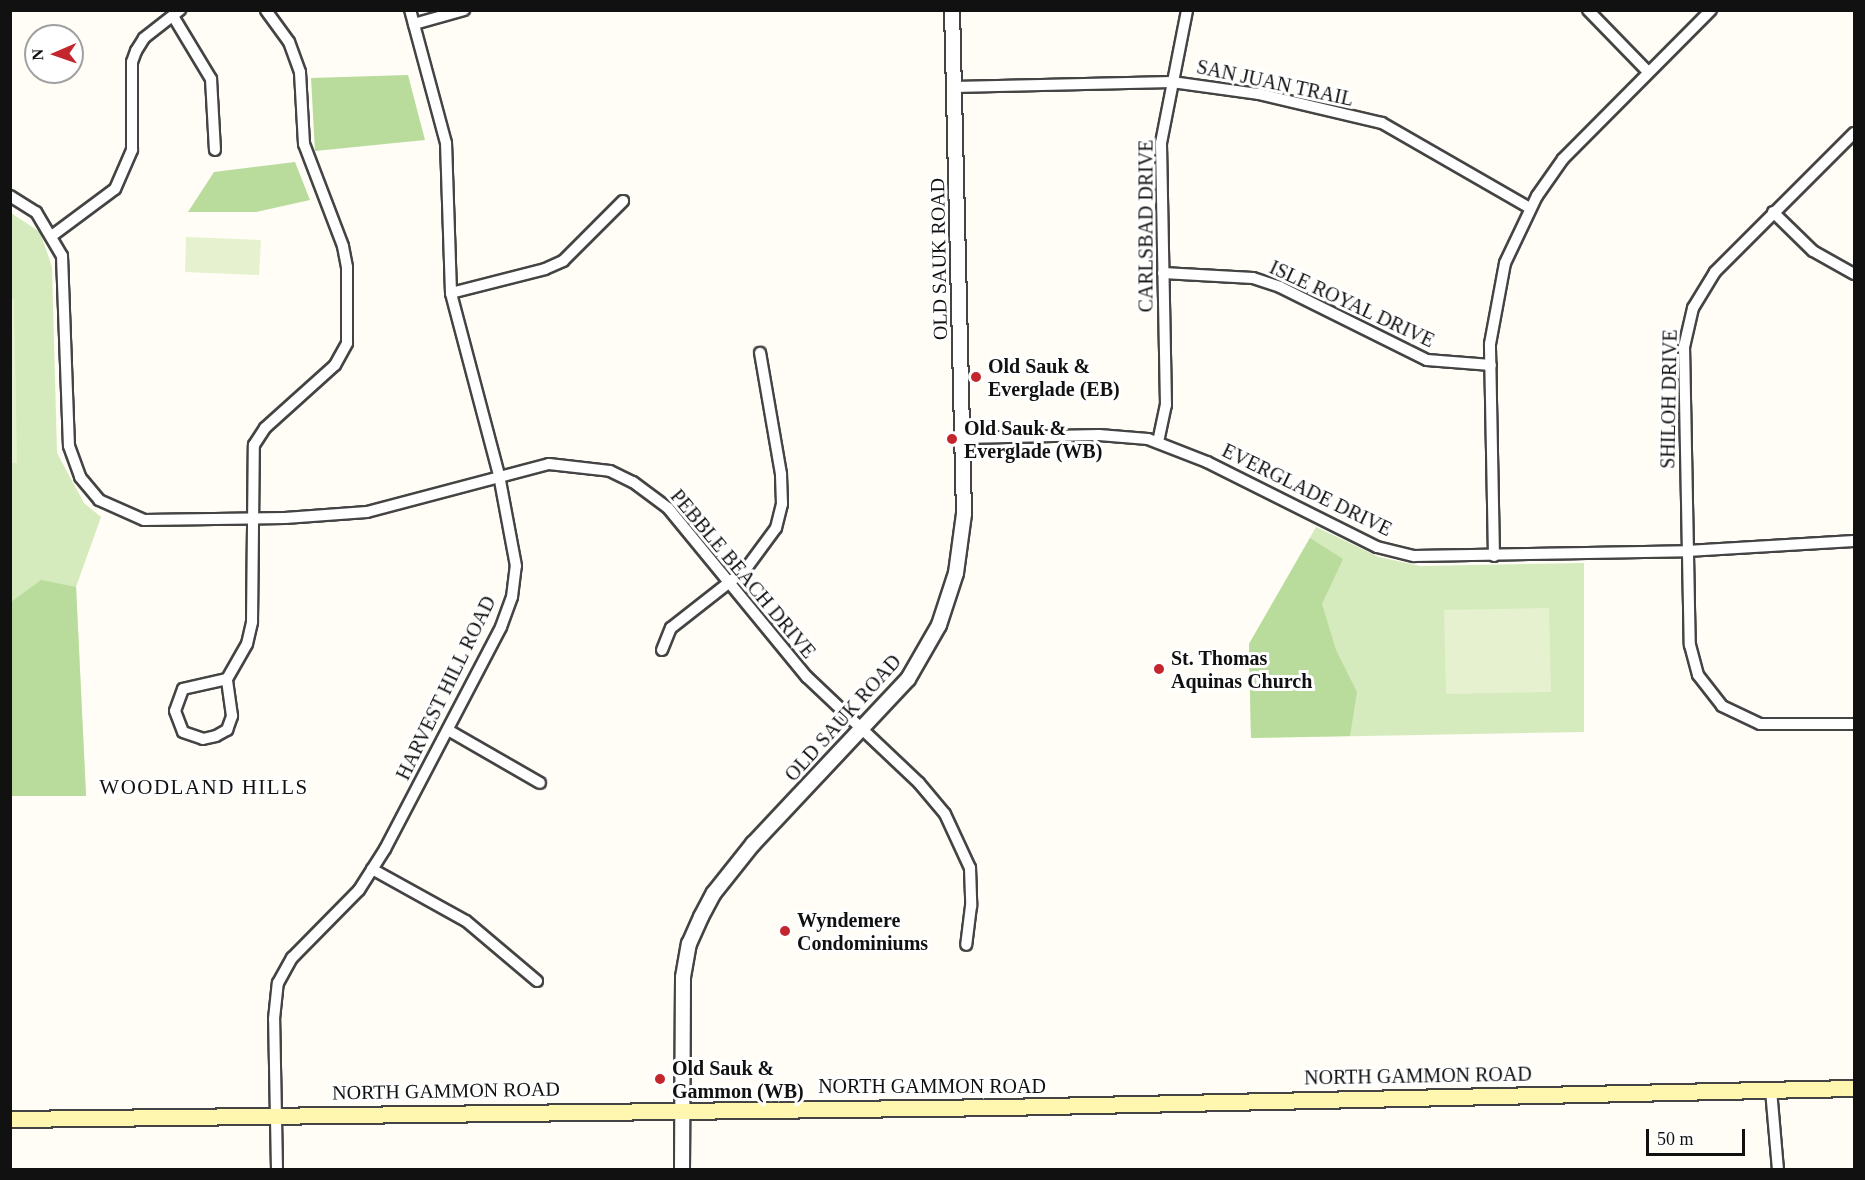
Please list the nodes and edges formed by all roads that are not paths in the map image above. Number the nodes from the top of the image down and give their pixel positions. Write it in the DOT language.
graph roads {
  1 [pos="266,10"];
  2 [pos="410,10"];
  3 [pos="464,10"];
  4 [pos="952,10"];
  5 [pos="1588,10"];
  6 [pos="1711,10"];
  7 [pos="1187,11"];
  8 [pos="176,13"];
  9 [pos="414,24"];
  10 [pos="1648,72"];
  11 [pos="1172,82"];
  12 [pos="954,87"];
  13 [pos="1854,133"];
  14 [pos="216,150"];
  15 [pos="10,196"];
  16 [pos="622,201"];
  17 [pos="1530,208"];
  18 [pos="1773,212"];
  19 [pos="53,235"];
  20 [pos="1163,273"];
  21 [pos="1854,274"];
  22 [pos="451,293"];
  23 [pos="760,353"];
  24 [pos="1491,365"];
  25 [pos="963,438"];
  26 [pos="1158,442"];
  27 [pos="499,475"];
  28 [pos="252,519"];
  29 [pos="1854,541"];
  30 [pos="1688,551"];
  31 [pos="1494,555"];
  32 [pos="729,584"];
  33 [pos="662,650"];
  34 [pos="227,679"];
  35 [pos="1854,724"];
  36 [pos="447,730"];
  37 [pos="863,730"];
  38 [pos="540,783"];
  39 [pos="372,869"];
  40 [pos="966,945"];
  41 [pos="537,981"];
  42 [pos="1854,1088"];
  43 [pos="1771,1090"];
  44 [pos="680,1109"];
  45 [pos="276,1115"];
  46 [pos="10,1119"];
  47 [pos="277,1170"];
  48 [pos="682,1170"];
  49 [pos="1778,1170"];
  1 -- 28 [label="street"];
  2 -- 9 [label="street, HARVEST HILL ROAD"];
  3 -- 9 [label="street"];
  4 -- 12 [label="street, OLD SAUK ROAD"];
  5 -- 10 [label="street"];
  6 -- 10 [label="street"];
  7 -- 11 [label="street, CARLSBAD DRIVE"];
  8 -- 14 [label="street"];
  8 -- 19 [label="street"];
  9 -- 22 [label="street, HARVEST HILL ROAD"];
  10 -- 17 [label="street"];
  11 -- 12 [label="street, SAN JUAN TRAIL"];
  11 -- 17 [label="street, SAN JUAN TRAIL"];
  11 -- 20 [label="street, CARLSBAD DRIVE"];
  12 -- 25 [label="street, OLD SAUK ROAD"];
  13 -- 18 [label="street, SHILOH DRIVE"];
  15 -- 19 [label="street, PEBBLE BEACH DRIVE"];
  16 -- 22 [label="street"];
  17 -- 24 [label="street"];
  18 -- 21 [label="street"];
  18 -- 30 [label="street, SHILOH DRIVE"];
  19 -- 28 [label="street, PEBBLE BEACH DRIVE"];
  20 -- 24 [label="street, ISLE ROYAL DRIVE"];
  20 -- 26 [label="street, CARLSBAD DRIVE"];
  22 -- 27 [label="street, HARVEST HILL ROAD"];
  23 -- 32 [label="street"];
  24 -- 31 [label="street"];
  25 -- 26 [label="street, EVERGLADE DRIVE"];
  25 -- 37 [label="street, OLD SAUK ROAD"];
  26 -- 31 [label="street, EVERGLADE DRIVE"];
  27 -- 28 [label="street, PEBBLE BEACH DRIVE"];
  27 -- 32 [label="street, PEBBLE BEACH DRIVE"];
  27 -- 36 [label="street, HARVEST HILL ROAD"];
  28 -- 34 [label="street"];
  29 -- 30 [label="street, EVERGLADE DRIVE"];
  30 -- 31 [label="street, EVERGLADE DRIVE"];
  30 -- 35 [label="street, SHILOH DRIVE"];
  32 -- 33 [label="street"];
  32 -- 37 [label="street, PEBBLE BEACH DRIVE"];
  34 -- 34 [label="street"];
  36 -- 38 [label="street"];
  36 -- 39 [label="street, HARVEST HILL ROAD"];
  37 -- 40 [label="street, PEBBLE BEACH DRIVE"];
  37 -- 44 [label="street, OLD SAUK ROAD"];
  39 -- 41 [label="street"];
  39 -- 45 [label="street, HARVEST HILL ROAD"];
  42 -- 43 [label="main road, NORTH GAMMON ROAD"];
  43 -- 44 [label="main road, NORTH GAMMON ROAD"];
  43 -- 49 [label="street"];
  44 -- 45 [label="main road, NORTH GAMMON ROAD"];
  44 -- 48 [label="street, OLD SAUK ROAD"];
  45 -- 46 [label="main road, NORTH GAMMON ROAD"];
  45 -- 47 [label="street, HARVEST HILL ROAD"];
}
